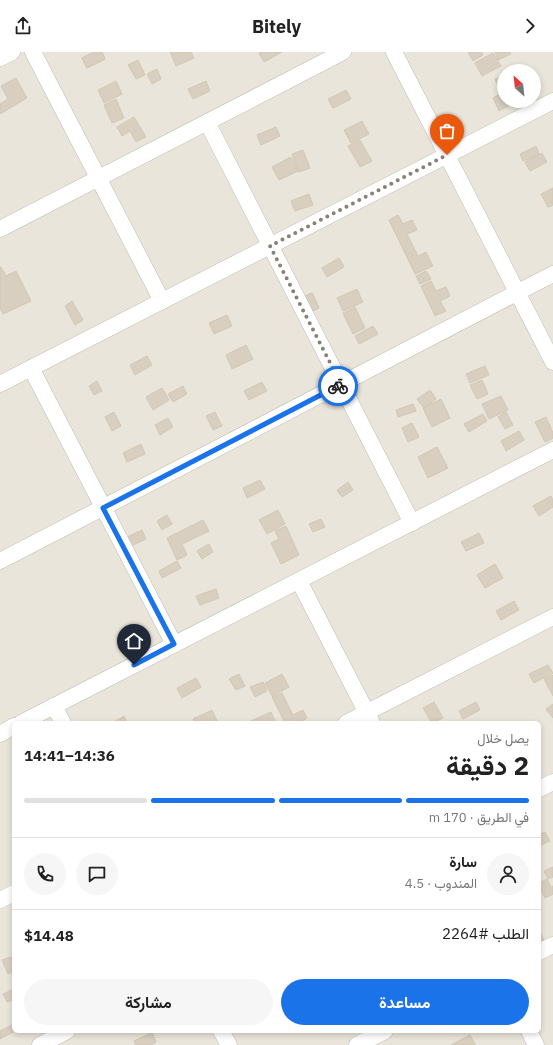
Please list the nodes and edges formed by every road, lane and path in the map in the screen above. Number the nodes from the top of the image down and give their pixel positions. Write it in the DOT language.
graph roads {
  1 [pos="12,52"];
  2 [pos="33,52"];
  3 [pos="343,52"];
  4 [pos="394,52"];
  5 [pos="0,58"];
  6 [pos="553,101"];
  7 [pos="207,122"];
  8 [pos="447,155"];
  9 [pos="98,178"];
  10 [pos="0,229"];
  11 [pos="270,246"];
  12 [pos="553,274"];
  13 [pos="517,292"];
  14 [pos="162,301"];
  15 [pos="553,362"];
  16 [pos="31,368"];
  17 [pos="0,384"];
  18 [pos="341,384"];
  19 [pos="553,450"];
  20 [pos="103,508"];
  21 [pos="412,523"];
  22 [pos="0,561"];
  23 [pos="299,580"];
  24 [pos="553,617"];
  25 [pos="174,644"];
  26 [pos="54,706"];
  27 [pos="369,718"];
  28 [pos="25,721"];
  29 [pos="62,721"];
  30 [pos="355,721"];
  31 [pos="12,727"];
  32 [pos="0,734"];
  33 [pos="553,782"];
  34 [pos="541,788"];
  35 [pos="12,893"];
  36 [pos="0,900"];
  37 [pos="553,945"];
  38 [pos="541,951"];
  39 [pos="63,1033"];
  40 [pos="222,1033"];
  41 [pos="381,1033"];
  42 [pos="530,1033"];
  43 [pos="40,1045"];
  44 [pos="228,1045"];
  45 [pos="357,1045"];
  46 [pos="536,1045"];
  1 -- 5 [label="street"];
  2 -- 9 [label="street"];
  3 -- 7 [label="street"];
  4 -- 8 [label="street"];
  6 -- 8 [label="street"];
  7 -- 9 [label="street"];
  7 -- 11 [label="street"];
  8 -- 11 [label="street"];
  8 -- 13 [label="street"];
  9 -- 10 [label="street"];
  9 -- 14 [label="street"];
  11 -- 14 [label="street"];
  11 -- 18 [label="street"];
  12 -- 13 [label="street"];
  13 -- 15 [label="street"];
  13 -- 18 [label="street"];
  14 -- 16 [label="street"];
  16 -- 17 [label="street"];
  16 -- 20 [label="street"];
  18 -- 20 [label="street"];
  18 -- 21 [label="street"];
  19 -- 21 [label="street"];
  20 -- 22 [label="street"];
  20 -- 25 [label="street"];
  21 -- 23 [label="street"];
  23 -- 25 [label="street"];
  23 -- 27 [label="street"];
  24 -- 27 [label="street"];
  25 -- 26 [label="street"];
  26 -- 28 [label="street"];
  26 -- 29 [label="street"];
  27 -- 30 [label="street"];
  31 -- 32 [label="street"];
  33 -- 34 [label="street"];
  35 -- 36 [label="street"];
  37 -- 38 [label="street"];
  39 -- 43 [label="street"];
  40 -- 44 [label="street"];
  41 -- 45 [label="street"];
  42 -- 46 [label="street"];
}
